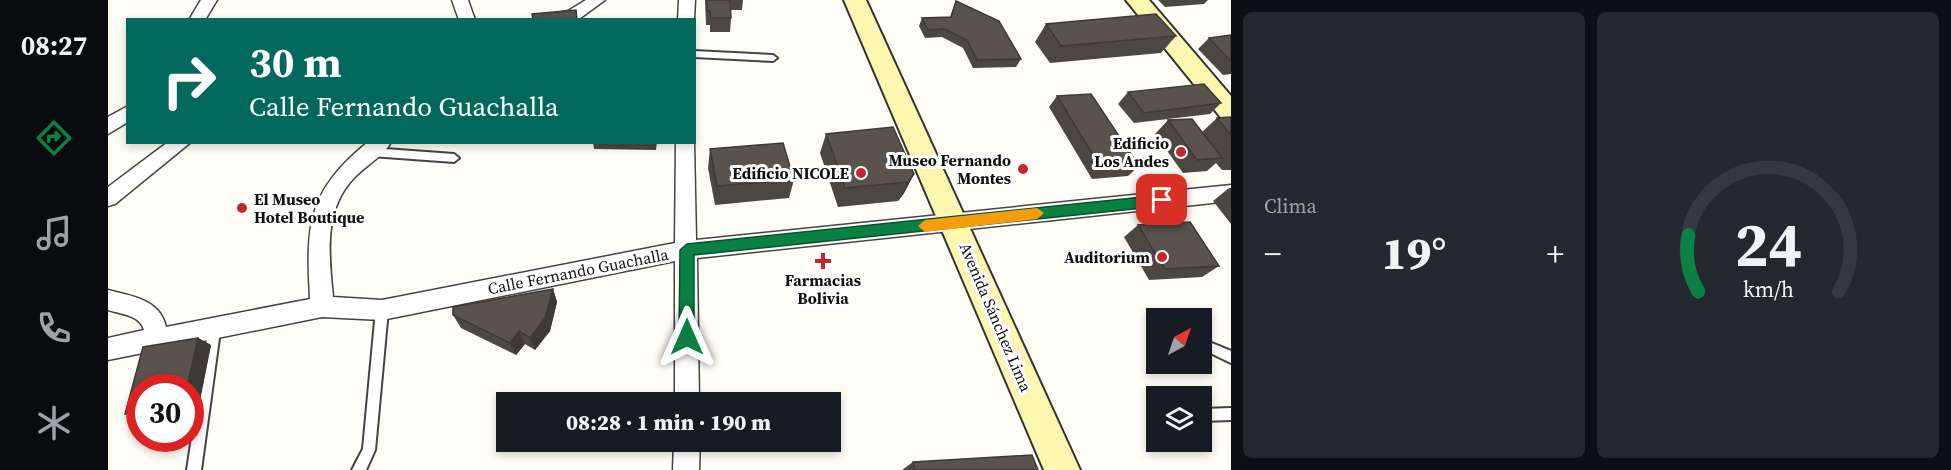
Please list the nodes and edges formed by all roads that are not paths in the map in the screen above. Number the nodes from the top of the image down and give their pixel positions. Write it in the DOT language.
graph roads {
  1 [pos="209,0"];
  2 [pos="460,0"];
  3 [pos="597,0"];
  4 [pos="687,0"];
  5 [pos="855,0"];
  6 [pos="1137,0"];
  7 [pos="198,18"];
  8 [pos="466,18"];
  9 [pos="558,18"];
  10 [pos="686,18"];
  11 [pos="696,54"];
  12 [pos="773,58"];
  13 [pos="108,104"];
  14 [pos="126,111"];
  15 [pos="1231,113"];
  16 [pos="126,114"];
  17 [pos="108,127"];
  18 [pos="179,144"];
  19 [pos="686,144"];
  20 [pos="376,147"];
  21 [pos="454,158"];
  22 [pos="1231,193"];
  23 [pos="108,198"];
  24 [pos="954,223"];
  25 [pos="687,250"];
  26 [pos="108,300"];
  27 [pos="322,308"];
  28 [pos="382,310"];
  29 [pos="214,331"];
  30 [pos="154,341"];
  31 [pos="1212,348"];
  32 [pos="108,349"];
  33 [pos="1231,357"];
  34 [pos="687,392"];
  35 [pos="1231,414"];
  36 [pos="1212,415"];
  37 [pos="687,452"];
  38 [pos="194,470"];
  39 [pos="359,470"];
  40 [pos="687,470"];
  41 [pos="1062,470"];
  1 -- 7 [label="street"];
  2 -- 8 [label="street"];
  3 -- 9 [label="street"];
  4 -- 10 [label="street"];
  5 -- 24 [label="main road, Avenida Sánchez Lima"];
  6 -- 15 [label="main road"];
  11 -- 12 [label="lane"];
  13 -- 14 [label="street"];
  16 -- 17 [label="street"];
  18 -- 23 [label="street"];
  19 -- 25 [label="street"];
  20 -- 21 [label="lane"];
  20 -- 27 [label="street"];
  22 -- 24 [label="street, Calle Fernando Guachalla"];
  24 -- 25 [label="street, Calle Fernando Guachalla"];
  24 -- 41 [label="main road, Avenida Sánchez Lima"];
  25 -- 28 [label="street, Calle Fernando Guachalla"];
  25 -- 34 [label="street"];
  26 -- 30 [label="street"];
  27 -- 28 [label="street, Calle Fernando Guachalla"];
  27 -- 29 [label="street, Calle Fernando Guachalla"];
  28 -- 39 [label="lane"];
  29 -- 30 [label="street, Calle Fernando Guachalla"];
  29 -- 38 [label="lane"];
  30 -- 32 [label="street, Calle Fernando Guachalla"];
  31 -- 33 [label="lane"];
  35 -- 36 [label="lane"];
  37 -- 40 [label="street"];
}
